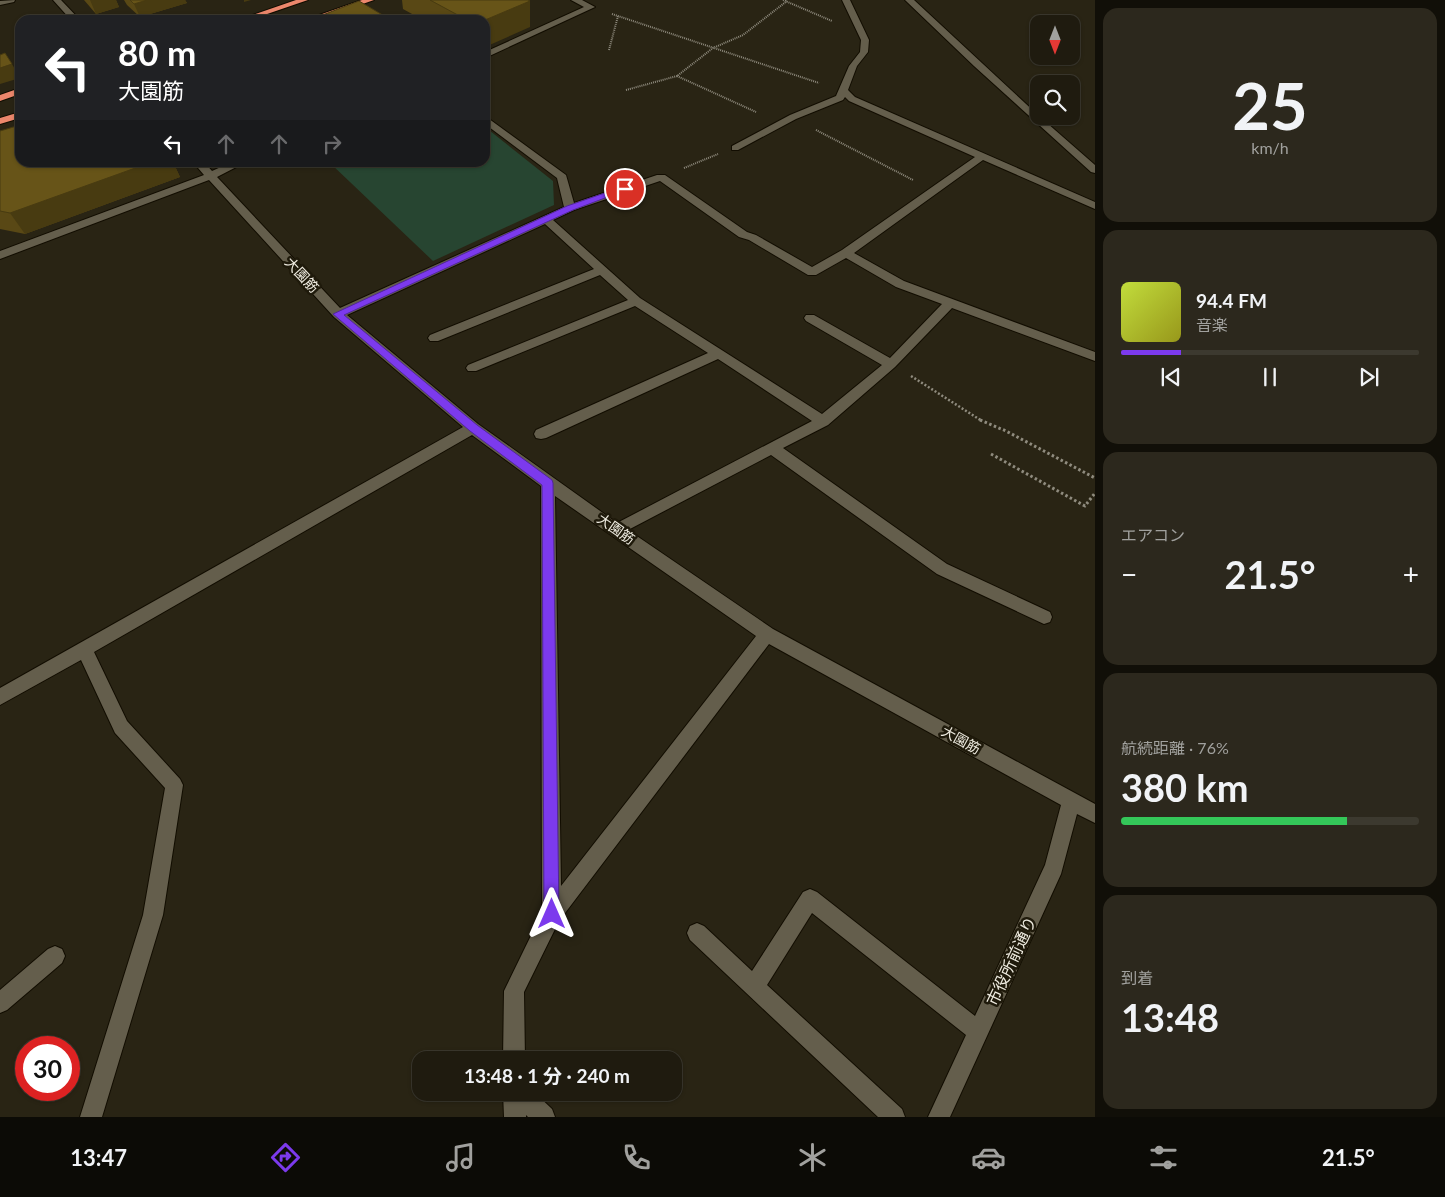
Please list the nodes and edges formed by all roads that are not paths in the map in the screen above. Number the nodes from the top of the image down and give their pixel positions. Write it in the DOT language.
graph roads {
  1 [pos="11,0"];
  2 [pos="57,0"];
  3 [pos="304,0"];
  4 [pos="370,0"];
  5 [pos="575,0"];
  6 [pos="846,0"];
  7 [pos="910,0"];
  8 [pos="0,3"];
  9 [pos="71,15"];
  10 [pos="258,15"];
  11 [pos="324,15"];
  12 [pos="490,53"];
  13 [pos="844,91"];
  14 [pos="15,94"];
  15 [pos="0,98"];
  16 [pos="15,116"];
  17 [pos="0,121"];
  18 [pos="490,123"];
  19 [pos="735,148"];
  20 [pos="981,157"];
  21 [pos="202,167"];
  22 [pos="230,167"];
  23 [pos="1095,170"];
  24 [pos="210,176"];
  25 [pos="1095,206"];
  26 [pos="570,208"];
  27 [pos="546,219"];
  28 [pos="846,252"];
  29 [pos="0,256"];
  30 [pos="602,270"];
  31 [pos="636,301"];
  32 [pos="950,303"];
  33 [pos="338,314"];
  34 [pos="810,318"];
  35 [pos="434,338"];
  36 [pos="718,354"];
  37 [pos="1095,357"];
  38 [pos="891,364"];
  39 [pos="472,368"];
  40 [pos="824,421"];
  41 [pos="473,428"];
  42 [pos="541,434"];
  43 [pos="772,448"];
  44 [pos="548,483"];
  45 [pos="616,530"];
  46 [pos="1044,617"];
  47 [pos="767,634"];
  48 [pos="84,649"];
  49 [pos="0,697"];
  50 [pos="1071,800"];
  51 [pos="1095,814"];
  52 [pos="552,914"];
  53 [pos="697,933"];
  54 [pos="55,956"];
  55 [pos="754,987"];
  56 [pos="0,1003"];
  57 [pos="978,1032"];
  58 [pos="514,1051"];
  59 [pos="515,1101"];
  60 [pos="526,1101"];
  61 [pos="91,1117"];
  62 [pos="514,1117"];
  63 [pos="544,1117"];
  64 [pos="894,1117"];
  65 [pos="939,1117"];
  1 -- 8 [label="street"];
  2 -- 9 [label="street"];
  3 -- 10 [label="highway"];
  4 -- 11 [label="highway"];
  5 -- 12 [label="street"];
  6 -- 13 [label="street"];
  7 -- 23 [label="street"];
  13 -- 19 [label="street"];
  13 -- 20 [label="street"];
  14 -- 15 [label="highway"];
  16 -- 17 [label="highway"];
  18 -- 26 [label="street"];
  20 -- 25 [label="street"];
  20 -- 28 [label="street"];
  21 -- 24 [label="street, 大園筋"];
  22 -- 24 [label="street"];
  24 -- 29 [label="street"];
  24 -- 33 [label="street, 大園筋"];
  26 -- 27 [label="street"];
  26 -- 28 [label="street"];
  27 -- 30 [label="street"];
  27 -- 33 [label="street"];
  28 -- 32 [label="street"];
  30 -- 31 [label="street"];
  30 -- 35 [label="street"];
  31 -- 36 [label="street"];
  31 -- 39 [label="street"];
  32 -- 37 [label="street"];
  32 -- 38 [label="street"];
  33 -- 41 [label="street, 大園筋"];
  34 -- 38 [label="street"];
  36 -- 40 [label="street"];
  36 -- 42 [label="street"];
  38 -- 40 [label="street"];
  40 -- 43 [label="street"];
  41 -- 44 [label="street, 大園筋"];
  41 -- 48 [label="street"];
  43 -- 45 [label="street"];
  43 -- 46 [label="street"];
  44 -- 45 [label="street, 大園筋"];
  44 -- 52 [label="street"];
  45 -- 47 [label="street, 大園筋"];
  47 -- 50 [label="street, 大園筋"];
  47 -- 52 [label="street"];
  48 -- 49 [label="street"];
  48 -- 61 [label="street"];
  50 -- 51 [label="street, 大園筋"];
  50 -- 57 [label="street, 市役所前通り"];
  52 -- 58 [label="street"];
  53 -- 55 [label="street"];
  54 -- 56 [label="street"];
  55 -- 57 [label="street"];
  55 -- 64 [label="street"];
  57 -- 65 [label="street, 市役所前通り"];
  59 -- 62 [label="street"];
  60 -- 63 [label="street"];
}
